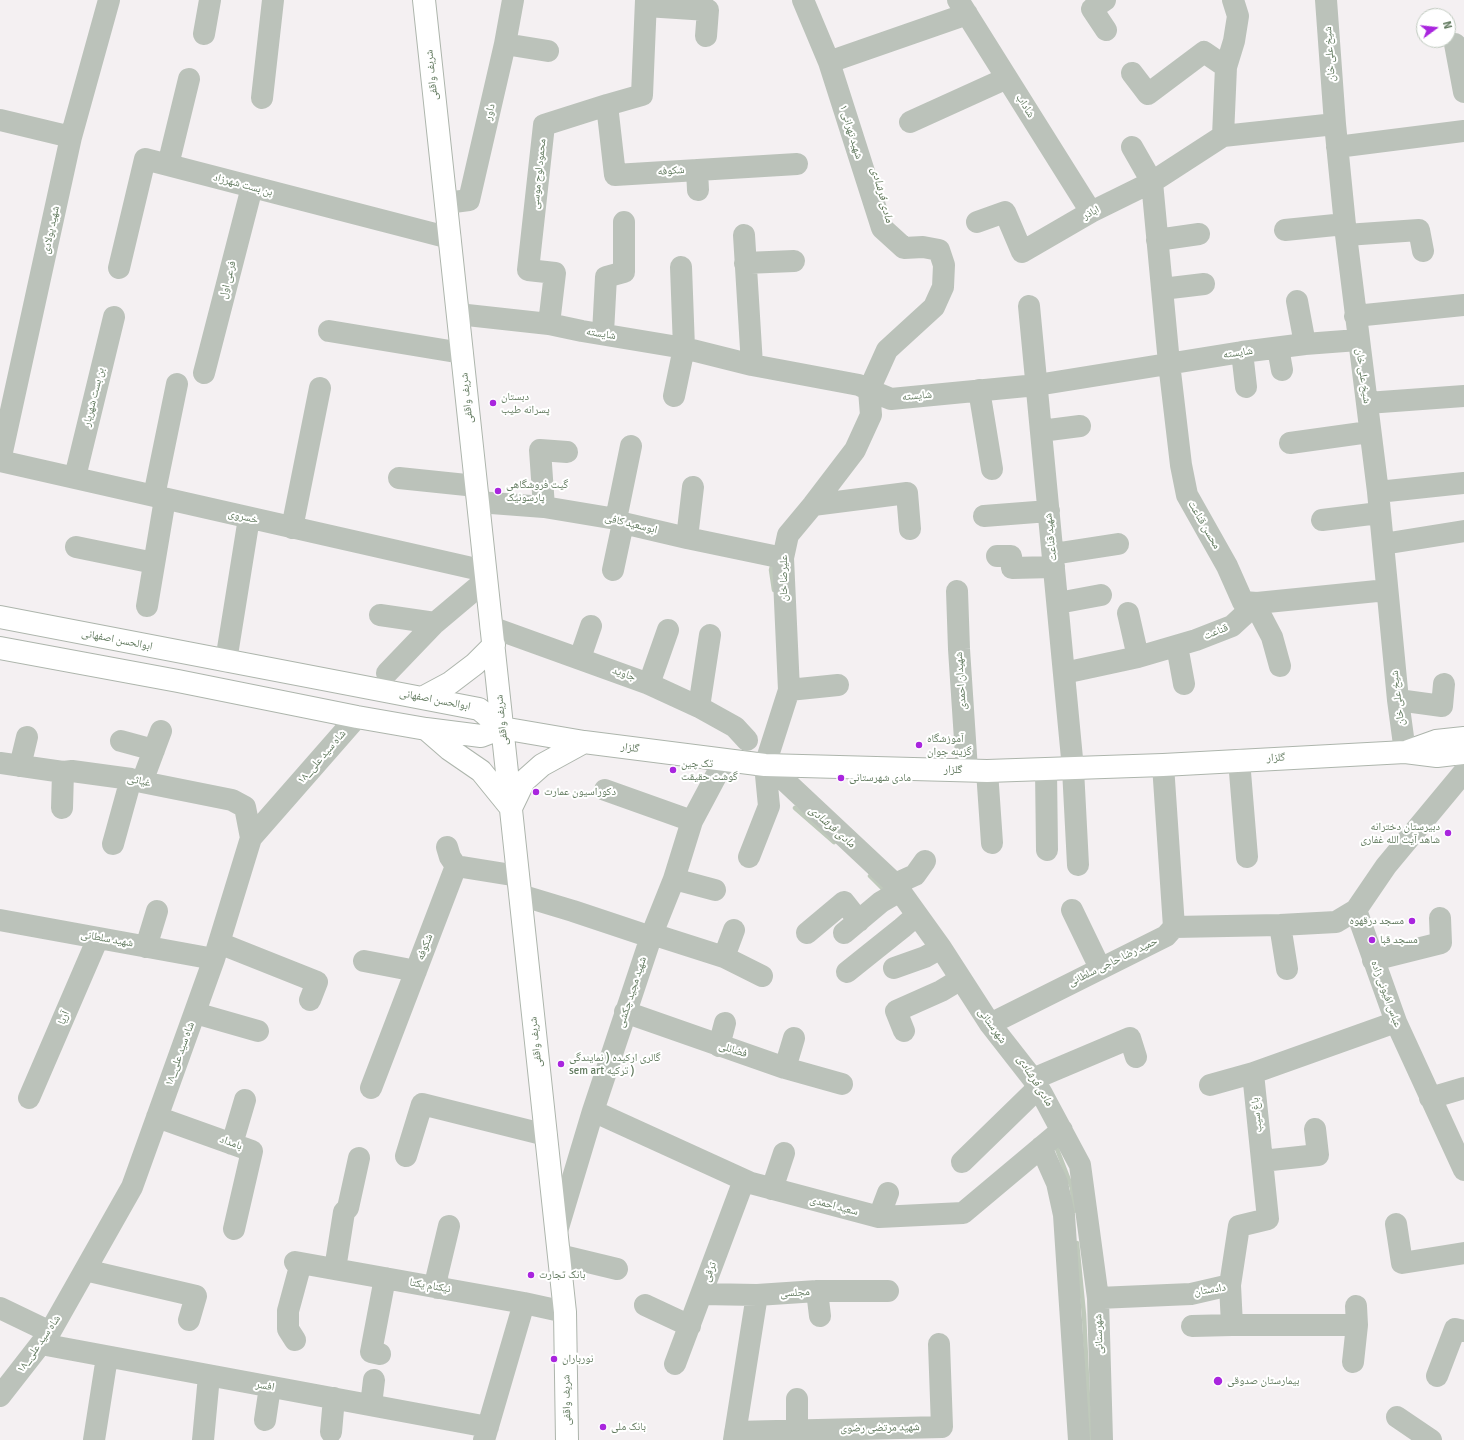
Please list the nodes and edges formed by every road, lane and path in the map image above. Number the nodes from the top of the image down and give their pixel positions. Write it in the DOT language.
graph roads {
  1 [pos="109,0"];
  2 [pos="210,0"];
  3 [pos="273,0"];
  4 [pos="424,0"];
  5 [pos="513,0"];
  6 [pos="803,0"];
  7 [pos="1105,0"];
  8 [pos="1233,0"];
  9 [pos="1326,0"];
  10 [pos="646,3"];
  11 [pos="962,7"];
  12 [pos="1106,30"];
  13 [pos="204,34"];
  14 [pos="706,36"];
  15 [pos="505,44"];
  16 [pos="1456,48"];
  17 [pos="548,51"];
  18 [pos="829,62"];
  19 [pos="1226,67"];
  20 [pos="1132,74"];
  21 [pos="1007,78"];
  22 [pos="189,79"];
  23 [pos="1464,92"];
  24 [pos="262,98"];
  25 [pos="607,105"];
  26 [pos="0,120"];
  27 [pos="910,122"];
  28 [pos="1335,124"];
  29 [pos="1464,131"];
  30 [pos="1223,136"];
  31 [pos="71,137"];
  32 [pos="1132,147"];
  33 [pos="1337,147"];
  34 [pos="797,164"];
  35 [pos="168,165"];
  36 [pos="1152,182"];
  37 [pos="252,187"];
  38 [pos="446,203"];
  39 [pos="1091,212"];
  40 [pos="624,222"];
  41 [pos="977,222"];
  42 [pos="1345,229"];
  43 [pos="1285,230"];
  44 [pos="744,234"];
  45 [pos="1199,234"];
  46 [pos="450,238"];
  47 [pos="1157,240"];
  48 [pos="1423,251"];
  49 [pos="794,261"];
  50 [pos="746,263"];
  51 [pos="119,268"];
  52 [pos="681,268"];
  53 [pos="1204,284"];
  54 [pos="1162,289"];
  55 [pos="1297,301"];
  56 [pos="1464,305"];
  57 [pos="1029,306"];
  58 [pos="458,314"];
  59 [pos="1355,316"];
  60 [pos="114,317"];
  61 [pos="549,324"];
  62 [pos="329,331"];
  63 [pos="588,336"];
  64 [pos="1358,340"];
  65 [pos="1305,344"];
  66 [pos="684,348"];
  67 [pos="1278,348"];
  68 [pos="1242,352"];
  69 [pos="462,353"];
  70 [pos="1169,363"];
  71 [pos="752,365"];
  72 [pos="1282,370"];
  73 [pos="204,373"];
  74 [pos="178,384"];
  75 [pos="1037,385"];
  76 [pos="1246,386"];
  77 [pos="320,388"];
  78 [pos="869,390"];
  79 [pos="980,390"];
  80 [pos="674,396"];
  81 [pos="1464,396"];
  82 [pos="1367,404"];
  83 [pos="1080,426"];
  84 [pos="1041,431"];
  85 [pos="1370,432"];
  86 [pos="1290,443"];
  87 [pos="631,446"];
  88 [pos="567,452"];
  89 [pos="0,461"];
  90 [pos="992,469"];
  91 [pos="75,477"];
  92 [pos="399,478"];
  93 [pos="1464,483"];
  94 [pos="693,487"];
  95 [pos="477,494"];
  96 [pos="160,498"];
  97 [pos="1378,503"];
  98 [pos="813,505"];
  99 [pos="544,507"];
  100 [pos="1049,511"];
  101 [pos="984,516"];
  102 [pos="249,518"];
  103 [pos="1322,520"];
  104 [pos="619,521"];
  105 [pos="292,528"];
  106 [pos="910,529"];
  107 [pos="1464,531"];
  108 [pos="687,538"];
  109 [pos="1118,544"];
  110 [pos="1383,544"];
  111 [pos="76,547"];
  112 [pos="773,556"];
  113 [pos="1054,561"];
  114 [pos="154,563"];
  115 [pos="1005,569"];
  116 [pos="613,570"];
  117 [pos="486,576"];
  118 [pos="1387,590"];
  119 [pos="957,591"];
  120 [pos="1101,595"];
  121 [pos="1058,603"];
  122 [pos="1257,603"];
  123 [pos="146,606"];
  124 [pos="1128,613"];
  125 [pos="380,615"];
  126 [pos="0,617"];
  127 [pos="435,623"];
  128 [pos="591,626"];
  129 [pos="668,630"];
  130 [pos="710,635"];
  131 [pos="492,636"];
  132 [pos="138,644"];
  133 [pos="1177,646"];
  134 [pos="0,648"];
  135 [pos="180,652"];
  136 [pos="1138,657"];
  137 [pos="580,658"];
  138 [pos="226,661"];
  139 [pos="1280,666"];
  140 [pos="125,671"];
  141 [pos="387,673"];
  142 [pos="1064,673"];
  143 [pos="178,681"];
  144 [pos="649,684"];
  145 [pos="1184,684"];
  146 [pos="1444,684"];
  147 [pos="838,685"];
  148 [pos="788,690"];
  149 [pos="422,698"];
  150 [pos="1398,700"];
  151 [pos="699,707"];
  152 [pos="357,717"];
  153 [pos="502,728"];
  154 [pos="426,729"];
  155 [pos="26,737"];
  156 [pos="1464,738"];
  157 [pos="747,740"];
  158 [pos="121,741"];
  159 [pos="584,742"];
  160 [pos="1405,752"];
  161 [pos="1464,753"];
  162 [pos="1239,760"];
  163 [pos="724,761"];
  164 [pos="10,765"];
  165 [pos="766,765"];
  166 [pos="1163,765"];
  167 [pos="1073,768"];
  168 [pos="1046,770"];
  169 [pos="977,771"];
  170 [pos="63,772"];
  171 [pos="1464,772"];
  172 [pos="136,781"];
  173 [pos="605,790"];
  174 [pos="62,808"];
  175 [pos="511,808"];
  176 [pos="692,821"];
  177 [pos="251,838"];
  178 [pos="992,843"];
  179 [pos="113,844"];
  180 [pos="1047,850"];
  181 [pos="749,857"];
  182 [pos="1247,857"];
  183 [pos="925,861"];
  184 [pos="1078,865"];
  185 [pos="674,879"];
  186 [pos="520,885"];
  187 [pos="898,887"];
  188 [pos="715,890"];
  189 [pos="1072,910"];
  190 [pos="1356,910"];
  191 [pos="157,911"];
  192 [pos="1440,918"];
  193 [pos="0,920"];
  194 [pos="910,922"];
  195 [pos="1280,925"];
  196 [pos="1174,927"];
  197 [pos="734,930"];
  198 [pos="807,933"];
  199 [pos="652,934"];
  200 [pos="98,938"];
  201 [pos="146,947"];
  202 [pos="217,951"];
  203 [pos="933,953"];
  204 [pos="724,957"];
  205 [pos="1373,960"];
  206 [pos="364,961"];
  207 [pos="894,968"];
  208 [pos="1100,968"];
  209 [pos="1287,969"];
  210 [pos="416,971"];
  211 [pos="847,972"];
  212 [pos="762,976"];
  213 [pos="960,978"];
  214 [pos="310,1000"];
  215 [pos="625,1012"];
  216 [pos="195,1013"];
  217 [pos="1396,1022"];
  218 [pos="725,1023"];
  219 [pos="990,1024"];
  220 [pos="258,1031"];
  221 [pos="904,1031"];
  222 [pos="794,1038"];
  223 [pos="719,1046"];
  224 [pos="1136,1057"];
  225 [pos="785,1068"];
  226 [pos="1253,1073"];
  227 [pos="842,1084"];
  228 [pos="1210,1086"];
  229 [pos="371,1088"];
  230 [pos="1464,1088"];
  231 [pos="1032,1089"];
  232 [pos="29,1098"];
  233 [pos="1430,1098"];
  234 [pos="245,1100"];
  235 [pos="593,1111"];
  236 [pos="157,1117"];
  237 [pos="1315,1129"];
  238 [pos="1062,1130"];
  239 [pos="546,1135"];
  240 [pos="232,1144"];
  241 [pos="1041,1147"];
  242 [pos="784,1154"];
  243 [pos="406,1156"];
  244 [pos="359,1158"];
  245 [pos="1262,1161"];
  246 [pos="962,1162"];
  247 [pos="1080,1165"];
  248 [pos="1464,1170"];
  249 [pos="744,1180"];
  250 [pos="1057,1183"];
  251 [pos="772,1189"];
  252 [pos="888,1193"];
  253 [pos="880,1217"];
  254 [pos="1396,1224"];
  255 [pos="449,1226"];
  256 [pos="234,1229"];
  257 [pos="557,1230"];
  258 [pos="1464,1253"];
  259 [pos="559,1255"];
  260 [pos="335,1269"];
  261 [pos="617,1269"];
  262 [pos="85,1270"];
  263 [pos="385,1278"];
  264 [pos="1230,1285"];
  265 [pos="438,1288"];
  266 [pos="817,1291"];
  267 [pos="888,1291"];
  268 [pos="702,1294"];
  269 [pos="756,1295"];
  270 [pos="1098,1298"];
  271 [pos="524,1303"];
  272 [pos="645,1306"];
  273 [pos="0,1308"];
  274 [pos="565,1312"];
  275 [pos="820,1316"];
  276 [pos="189,1320"];
  277 [pos="1232,1325"];
  278 [pos="690,1326"];
  279 [pos="1192,1326"];
  280 [pos="1464,1331"];
  281 [pos="46,1338"];
  282 [pos="295,1340"];
  283 [pos="939,1344"];
  284 [pos="380,1354"];
  285 [pos="107,1357"];
  286 [pos="1353,1362"];
  287 [pos="675,1364"];
  288 [pos="210,1376"];
  289 [pos="1437,1376"];
  290 [pos="374,1380"];
  291 [pos="270,1387"];
  292 [pos="0,1396"];
  293 [pos="334,1398"];
  294 [pos="797,1399"];
  295 [pos="371,1405"];
  296 [pos="1398,1417"];
  297 [pos="265,1420"];
  298 [pos="331,1432"];
  299 [pos="486,1434"];
  300 [pos="797,1435"];
  301 [pos="735,1436"];
  302 [pos="94,1440"];
  303 [pos="203,1440"];
  304 [pos="567,1440"];
  305 [pos="1079,1440"];
  306 [pos="1102,1440"];
  307 [pos="1431,1440"];
  1 -- 31 [label="street, شهید پولادی"];
  2 -- 13 [label="street"];
  3 -- 24 [label="street"];
  4 -- 38 [label="main road, شریف واقفی"];
  5 -- 15 [label="street, داور"];
  6 -- 18 [label="street, شهید تهرانی ۱"];
  7 -- 12 [label="street"];
  8 -- 19 [label="street"];
  9 -- 28 [label="street, شیخ علی خان"];
  10 -- 14 [label="street"];
  10 -- 25 [label="street, محمود لوح موسی"];
  11 -- 18 [label="street"];
  11 -- 21 [label="street, شاداب"];
  15 -- 17 [label="street"];
  15 -- 38 [label="street, داور"];
  16 -- 23 [label="street"];
  18 -- 78 [label="street, شهید تهرانی ۱"];
  19 -- 20 [label="street"];
  19 -- 30 [label="street"];
  21 -- 27 [label="street"];
  21 -- 39 [label="street, شاداب"];
  22 -- 35 [label="street"];
  25 -- 34 [label="street, شکوفه"];
  25 -- 61 [label="street, محمود لوح موسی"];
  26 -- 31 [label="street"];
  28 -- 30 [label="street"];
  28 -- 33 [label="street, شیخ علی خان"];
  29 -- 33 [label="street"];
  30 -- 36 [label="street, اباذر"];
  31 -- 89 [label="street, شهید پولادی"];
  32 -- 36 [label="street"];
  33 -- 42 [label="street, شیخ علی خان"];
  35 -- 37 [label="street, بن بست شهرزاد"];
  35 -- 51 [label="street, بن بست شهرزاد"];
  36 -- 39 [label="street, اباذر"];
  36 -- 47 [label="street"];
  37 -- 46 [label="street, بن بست شهرزاد"];
  37 -- 73 [label="street, فرعی اول"];
  38 -- 46 [label="main road, شریف واقفی"];
  39 -- 41 [label="street, اباذر"];
  40 -- 63 [label="street"];
  42 -- 43 [label="street"];
  42 -- 48 [label="street"];
  42 -- 59 [label="street, شیخ علی خان"];
  44 -- 50 [label="street"];
  45 -- 47 [label="street"];
  46 -- 58 [label="main road, شریف واقفی"];
  47 -- 54 [label="street"];
  49 -- 50 [label="street"];
  50 -- 71 [label="street"];
  52 -- 66 [label="street"];
  53 -- 54 [label="street"];
  54 -- 70 [label="street"];
  55 -- 65 [label="street"];
  56 -- 59 [label="street"];
  57 -- 75 [label="street, شهید قناعت"];
  58 -- 61 [label="street, شایسته"];
  58 -- 69 [label="main road, شریف واقفی"];
  59 -- 64 [label="street, شیخ علی خان"];
  60 -- 91 [label="street, بن بست شهریار"];
  61 -- 63 [label="street, شایسته"];
  62 -- 69 [label="street"];
  63 -- 66 [label="street, شایسته"];
  64 -- 65 [label="street, شایسته"];
  64 -- 82 [label="street, شیخ علی خان"];
  65 -- 67 [label="street, شایسته"];
  66 -- 71 [label="street, شایسته"];
  66 -- 80 [label="street"];
  67 -- 68 [label="street, شایسته"];
  67 -- 72 [label="street"];
  68 -- 70 [label="street, شایسته"];
  68 -- 76 [label="street"];
  69 -- 95 [label="main road, شریف واقفی"];
  70 -- 75 [label="street, شایسته"];
  70 -- 122 [label="street, محسن قناعت"];
  71 -- 78 [label="street, شایسته"];
  74 -- 96 [label="street"];
  75 -- 79 [label="street, شایسته"];
  75 -- 84 [label="street, شهید قناعت"];
  77 -- 105 [label="street"];
  78 -- 79 [label="street, شایسته"];
  78 -- 98 [label="street, علیرضا خان"];
  79 -- 90 [label="street"];
  81 -- 82 [label="street"];
  82 -- 85 [label="street, شیخ علی خان"];
  83 -- 84 [label="street"];
  84 -- 100 [label="street, شهید قناعت"];
  85 -- 86 [label="street"];
  85 -- 97 [label="street, شیخ علی خان"];
  87 -- 104 [label="street"];
  88 -- 99 [label="street"];
  89 -- 91 [label="street, خسروی"];
  91 -- 96 [label="street, خسروی"];
  92 -- 95 [label="street, ابوسعید کافی"];
  93 -- 97 [label="street"];
  94 -- 108 [label="street"];
  95 -- 99 [label="street, ابوسعید کافی"];
  95 -- 117 [label="main road, شریف واقفی"];
  96 -- 102 [label="street, خسروی"];
  96 -- 114 [label="street"];
  97 -- 103 [label="street"];
  97 -- 110 [label="street, شیخ علی خان"];
  98 -- 106 [label="street"];
  98 -- 112 [label="street, علیرضا خان"];
  99 -- 104 [label="street, ابوسعید کافی"];
  100 -- 101 [label="street"];
  100 -- 113 [label="street, شهید قناعت"];
  102 -- 105 [label="street, خسروی"];
  102 -- 138 [label="street"];
  104 -- 108 [label="street, ابوسعید کافی"];
  104 -- 116 [label="street"];
  105 -- 117 [label="street, خسروی"];
  107 -- 110 [label="street"];
  108 -- 112 [label="street, ابوسعید کافی"];
  109 -- 113 [label="street"];
  110 -- 118 [label="street, شیخ علی خان"];
  111 -- 114 [label="street"];
  112 -- 148 [label="street, علیرضا خان"];
  113 -- 115 [label="street"];
  113 -- 121 [label="street, شهید قناعت"];
  114 -- 123 [label="street"];
  117 -- 127 [label="street"];
  117 -- 131 [label="main road, شریف واقفی"];
  118 -- 122 [label="street"];
  118 -- 150 [label="street, شیخ علی خان"];
  119 -- 169 [label="street, شهیدان احمدی"];
  120 -- 121 [label="street"];
  121 -- 142 [label="street, شهید قناعت"];
  122 -- 133 [label="street, قناعت"];
  122 -- 139 [label="street"];
  124 -- 136 [label="street"];
  125 -- 127 [label="street"];
  126 -- 132 [label="main road, ابوالحسن اصفهانی"];
  127 -- 141 [label="street"];
  128 -- 137 [label="street"];
  129 -- 144 [label="street"];
  130 -- 151 [label="street"];
  131 -- 137 [label="street, جاوید"];
  131 -- 149 [label="main road"];
  131 -- 153 [label="main road, شریف واقفی"];
  132 -- 135 [label="main road, ابوالحسن اصفهانی"];
  132 -- 140 [label="main road"];
  133 -- 136 [label="street, قناعت"];
  133 -- 145 [label="street"];
  134 -- 140 [label="main road"];
  135 -- 138 [label="main road, ابوالحسن اصفهانی"];
  135 -- 143 [label="main road"];
  136 -- 142 [label="street, قناعت"];
  137 -- 144 [label="street, جاوید"];
  138 -- 149 [label="main road, ابوالحسن اصفهانی"];
  140 -- 143 [label="main road"];
  142 -- 167 [label="street, شهید قناعت"];
  143 -- 152 [label="main road"];
  144 -- 151 [label="street, جاوید"];
  146 -- 150 [label="street"];
  147 -- 148 [label="street"];
  148 -- 165 [label="street, علیرضا خان"];
  149 -- 153 [label="main road, ابوالحسن اصفهانی"];
  150 -- 160 [label="street, شیخ علی خان"];
  151 -- 157 [label="street, جاوید"];
  152 -- 154 [label="main road"];
  152 -- 177 [label="street, ۱۸_شاه سید علی"];
  153 -- 154 [label="main road"];
  153 -- 159 [label="main road, گلزار"];
  153 -- 175 [label="main road, شریف واقفی"];
  154 -- 175 [label="main road"];
  155 -- 164 [label="street"];
  156 -- 160 [label="main road, گلزار"];
  158 -- 172 [label="street"];
  159 -- 163 [label="main road, گلزار"];
  159 -- 175 [label="main road"];
  160 -- 161 [label="main road, گلزار"];
  160 -- 162 [label="main road, گلزار"];
  162 -- 166 [label="main road, گلزار"];
  162 -- 182 [label="street"];
  163 -- 165 [label="main road, گلزار"];
  163 -- 176 [label="street, شهید مجید چکشی"];
  164 -- 170 [label="street, غیاثی"];
  165 -- 169 [label="main road, گلزار"];
  165 -- 181 [label="street"];
  165 -- 187 [label="street, شهرستانی"];
  166 -- 167 [label="main road, گلزار"];
  166 -- 196 [label="street"];
  167 -- 168 [label="main road, گلزار"];
  167 -- 184 [label="street, شهید قناعت"];
  168 -- 169 [label="main road, گلزار"];
  168 -- 180 [label="street"];
  169 -- 178 [label="street, شهیدان احمدی"];
  170 -- 172 [label="street, غیاثی"];
  170 -- 174 [label="street"];
  171 -- 190 [label="street"];
  172 -- 177 [label="street, غیاثی"];
  172 -- 179 [label="street"];
  173 -- 176 [label="street"];
  175 -- 186 [label="main road, شریف واقفی"];
  176 -- 185 [label="street, شهید مجید چکشی"];
  177 -- 202 [label="street, ۱۸_شاه سید علی"];
  183 -- 187 [label="street"];
  185 -- 188 [label="street"];
  185 -- 199 [label="street, شهید مجید چکشی"];
  186 -- 199 [label="street, شکوفه"];
  186 -- 210 [label="street, شکوفه"];
  186 -- 239 [label="main road, شریف واقفی"];
  187 -- 194 [label="street, شهرستانی"];
  187 -- 198 [label="street"];
  189 -- 208 [label="street"];
  190 -- 195 [label="street"];
  190 -- 205 [label="street, عباس افیونی زاده"];
  191 -- 201 [label="street"];
  192 -- 205 [label="street"];
  193 -- 200 [label="street, شهید سلطانی"];
  194 -- 203 [label="street, شهرستانی"];
  194 -- 211 [label="street"];
  195 -- 196 [label="street"];
  195 -- 209 [label="street"];
  196 -- 208 [label="street, حمید رضا حاجی سلطانی"];
  197 -- 204 [label="street"];
  199 -- 204 [label="street, شکوفه"];
  199 -- 215 [label="street, شهید مجید چکشی"];
  200 -- 201 [label="street, شهید سلطانی"];
  200 -- 232 [label="street, آریا"];
  201 -- 202 [label="street, شهید سلطانی"];
  202 -- 214 [label="street, شهید سلطانی"];
  202 -- 216 [label="street, ۱۸_شاه سید علی"];
  203 -- 207 [label="street"];
  203 -- 213 [label="street, شهرستانی"];
  204 -- 212 [label="street, شکوفه"];
  205 -- 217 [label="street, عباس افیونی زاده"];
  206 -- 210 [label="street"];
  208 -- 219 [label="street, حمید رضا حاجی سلطانی"];
  210 -- 229 [label="street, شکوفه"];
  213 -- 219 [label="street, شهرستانی"];
  213 -- 221 [label="street"];
  215 -- 223 [label="street, فضائلی"];
  215 -- 235 [label="street, شهید مجید چکشی"];
  216 -- 220 [label="street"];
  216 -- 236 [label="street, ۱۸_شاه سید علی"];
  217 -- 226 [label="street"];
  217 -- 233 [label="street, عباس افیونی زاده"];
  218 -- 223 [label="street"];
  219 -- 231 [label="street, شهرستانی"];
  222 -- 225 [label="street"];
  223 -- 225 [label="street, فضائلی"];
  224 -- 231 [label="street"];
  225 -- 227 [label="street, فضائلی"];
  226 -- 228 [label="street"];
  226 -- 245 [label="street, باغ سیب"];
  230 -- 233 [label="street"];
  231 -- 238 [label="street, شهرستانی"];
  231 -- 246 [label="street"];
  233 -- 248 [label="street, عباس افیونی زاده"];
  234 -- 240 [label="street"];
  235 -- 249 [label="street, سعید احمدی"];
  235 -- 257 [label="street, شهید مجید چکشی"];
  236 -- 240 [label="street, بامداد"];
  236 -- 262 [label="street, ۱۸_شاه سید علی"];
  237 -- 245 [label="street"];
  238 -- 241 [label="street, سعید احمدی"];
  238 -- 247 [label="street, شهرستانی"];
  239 -- 243 [label="street"];
  239 -- 257 [label="main road, شریف واقفی"];
  240 -- 256 [label="street, بامداد"];
  241 -- 250 [label="street"];
  241 -- 253 [label="street, سعید احمدی"];
  242 -- 251 [label="street"];
  244 -- 260 [label="street"];
  245 -- 264 [label="street, باغ سیب"];
  247 -- 250 [label="street"];
  247 -- 270 [label="street, شهرستانی"];
  249 -- 251 [label="street, سعید احمدی"];
  249 -- 268 [label="street, ترقی"];
  250 -- 305 [label="street"];
  251 -- 253 [label="street, سعید احمدی"];
  252 -- 253 [label="street"];
  254 -- 258 [label="street"];
  255 -- 265 [label="street"];
  257 -- 259 [label="main road, شریف واقفی"];
  259 -- 261 [label="street"];
  259 -- 274 [label="main road, شریف واقفی"];
  260 -- 263 [label="street, نیکنام یکتا"];
  260 -- 282 [label="street, نیکنام یکتا"];
  262 -- 276 [label="street"];
  262 -- 281 [label="street, ۱۸_شاه سید علی"];
  263 -- 265 [label="street, نیکنام یکتا"];
  263 -- 284 [label="street"];
  264 -- 270 [label="street, دادستان"];
  264 -- 277 [label="street, دادستان"];
  265 -- 271 [label="street, نیکنام یکتا"];
  266 -- 267 [label="street, مجلسی"];
  266 -- 269 [label="street, مجلسی"];
  266 -- 275 [label="street"];
  268 -- 269 [label="street, مجلسی"];
  268 -- 278 [label="street, ترقی"];
  269 -- 301 [label="street"];
  270 -- 306 [label="street, شهرستانی"];
  271 -- 274 [label="street, نیکنام یکتا"];
  271 -- 299 [label="street, افسر"];
  272 -- 278 [label="street"];
  273 -- 281 [label="street, افسر"];
  274 -- 304 [label="main road, شریف واقفی"];
  277 -- 279 [label="street"];
  277 -- 286 [label="street"];
  278 -- 287 [label="street, ترقی"];
  280 -- 289 [label="street"];
  281 -- 285 [label="street, افسر"];
  281 -- 292 [label="street, ۱۸_شاه سید علی"];
  283 -- 300 [label="street, شهید مرتضی رضوی"];
  285 -- 288 [label="street, افسر"];
  285 -- 302 [label="street"];
  288 -- 291 [label="street, افسر"];
  288 -- 303 [label="street"];
  290 -- 295 [label="street"];
  291 -- 293 [label="street, افسر"];
  291 -- 297 [label="street"];
  293 -- 295 [label="street, افسر"];
  293 -- 298 [label="street"];
  294 -- 300 [label="street"];
  295 -- 299 [label="street, افسر"];
  296 -- 307 [label="street"];
  300 -- 301 [label="street, شهید مرتضی رضوی"];
}
